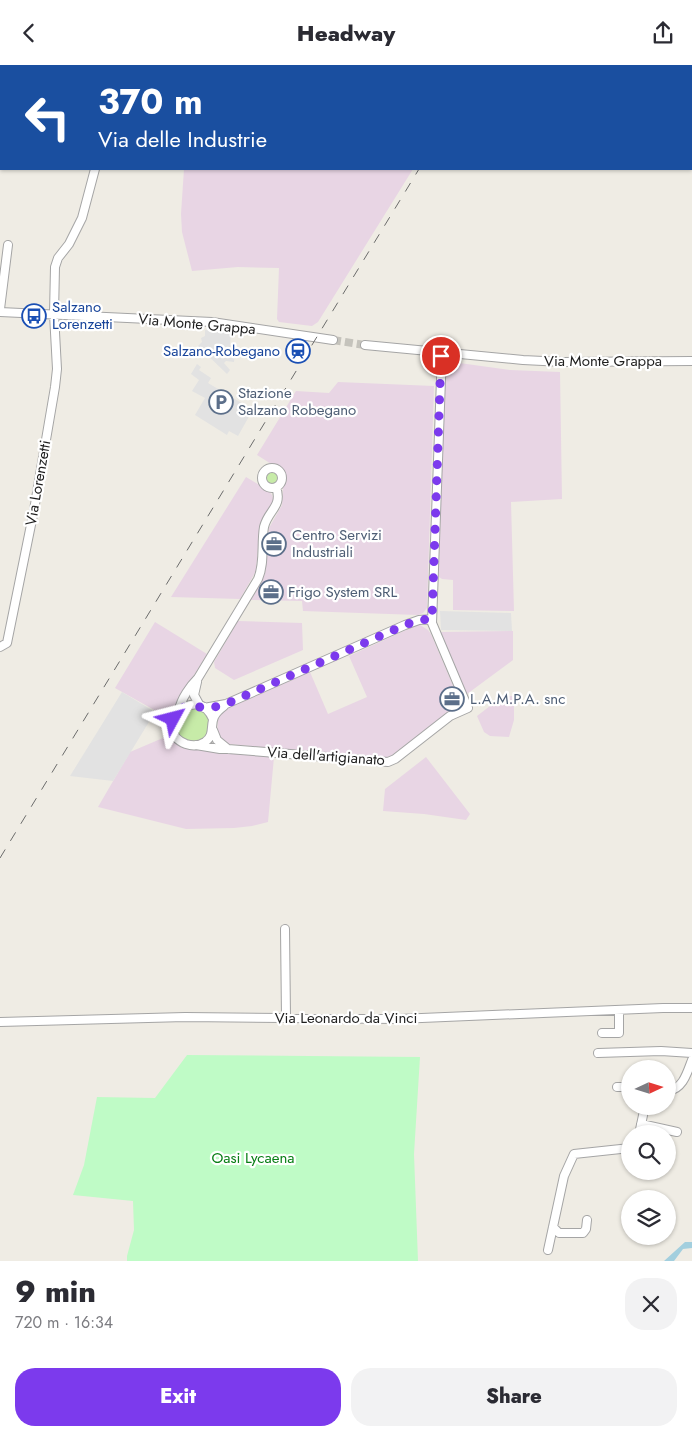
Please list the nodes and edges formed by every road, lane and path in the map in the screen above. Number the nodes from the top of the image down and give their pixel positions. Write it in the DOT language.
graph roads {
  1 [pos="95,170"];
  2 [pos="8,245"];
  3 [pos="0,311"];
  4 [pos="54,314"];
  5 [pos="332,340"];
  6 [pos="365,345"];
  7 [pos="442,352"];
  8 [pos="692,361"];
  9 [pos="276,487"];
  10 [pos="432,619"];
  11 [pos="0,647"];
  12 [pos="198,678"];
  13 [pos="226,704"];
  14 [pos="202,707"];
  15 [pos="179,710"];
  16 [pos="213,719"];
  17 [pos="213,730"];
  18 [pos="196,745"];
  19 [pos="228,749"];
  20 [pos="285,929"];
  21 [pos="692,1009"];
  22 [pos="619,1010"];
  23 [pos="286,1017"];
  24 [pos="0,1023"];
  25 [pos="602,1033"];
  26 [pos="598,1053"];
  27 [pos="692,1053"];
  28 [pos="692,1060"];
  29 [pos="617,1087"];
  30 [pos="621,1087"];
  31 [pos="676,1087"];
  32 [pos="643,1115"];
  33 [pos="641,1124"];
  34 [pos="677,1132"];
  35 [pos="621,1149"];
  36 [pos="587,1220"];
  37 [pos="553,1227"];
  38 [pos="548,1250"];
  1 -- 4 [label="street, Via Lorenzetti"];
  2 -- 3 [label="street"];
  3 -- 4 [label="street, Via Monte Grappa"];
  4 -- 5 [label="street, Via Monte Grappa"];
  4 -- 11 [label="street, Via Lorenzetti"];
  6 -- 7 [label="street, Via Monte Grappa"];
  7 -- 8 [label="street, Via Monte Grappa"];
  7 -- 10 [label="street"];
  9 -- 12 [label="street"];
  10 -- 13 [label="street"];
  10 -- 19 [label="street, Via dell'artigianato"];
  12 -- 14 [label="street"];
  12 -- 15 [label="street"];
  13 -- 14 [label="street"];
  13 -- 16 [label="street"];
  14 -- 15 [label="street"];
  14 -- 16 [label="street"];
  15 -- 18 [label="street, Via dell'artigianato"];
  16 -- 17 [label="street"];
  17 -- 18 [label="street"];
  17 -- 19 [label="street"];
  18 -- 19 [label="street, Via dell'artigianato"];
  20 -- 23 [label="street"];
  21 -- 22 [label="street, Via Leonardo da Vinci"];
  22 -- 23 [label="street, Via Leonardo da Vinci"];
  22 -- 25 [label="street"];
  23 -- 24 [label="street, Via Leonardo da Vinci"];
  26 -- 27 [label="street"];
  28 -- 31 [label="street"];
  29 -- 30 [label="street"];
  32 -- 33 [label="street"];
  33 -- 34 [label="street"];
  35 -- 37 [label="street"];
  36 -- 37 [label="street"];
  37 -- 38 [label="street"];
}
